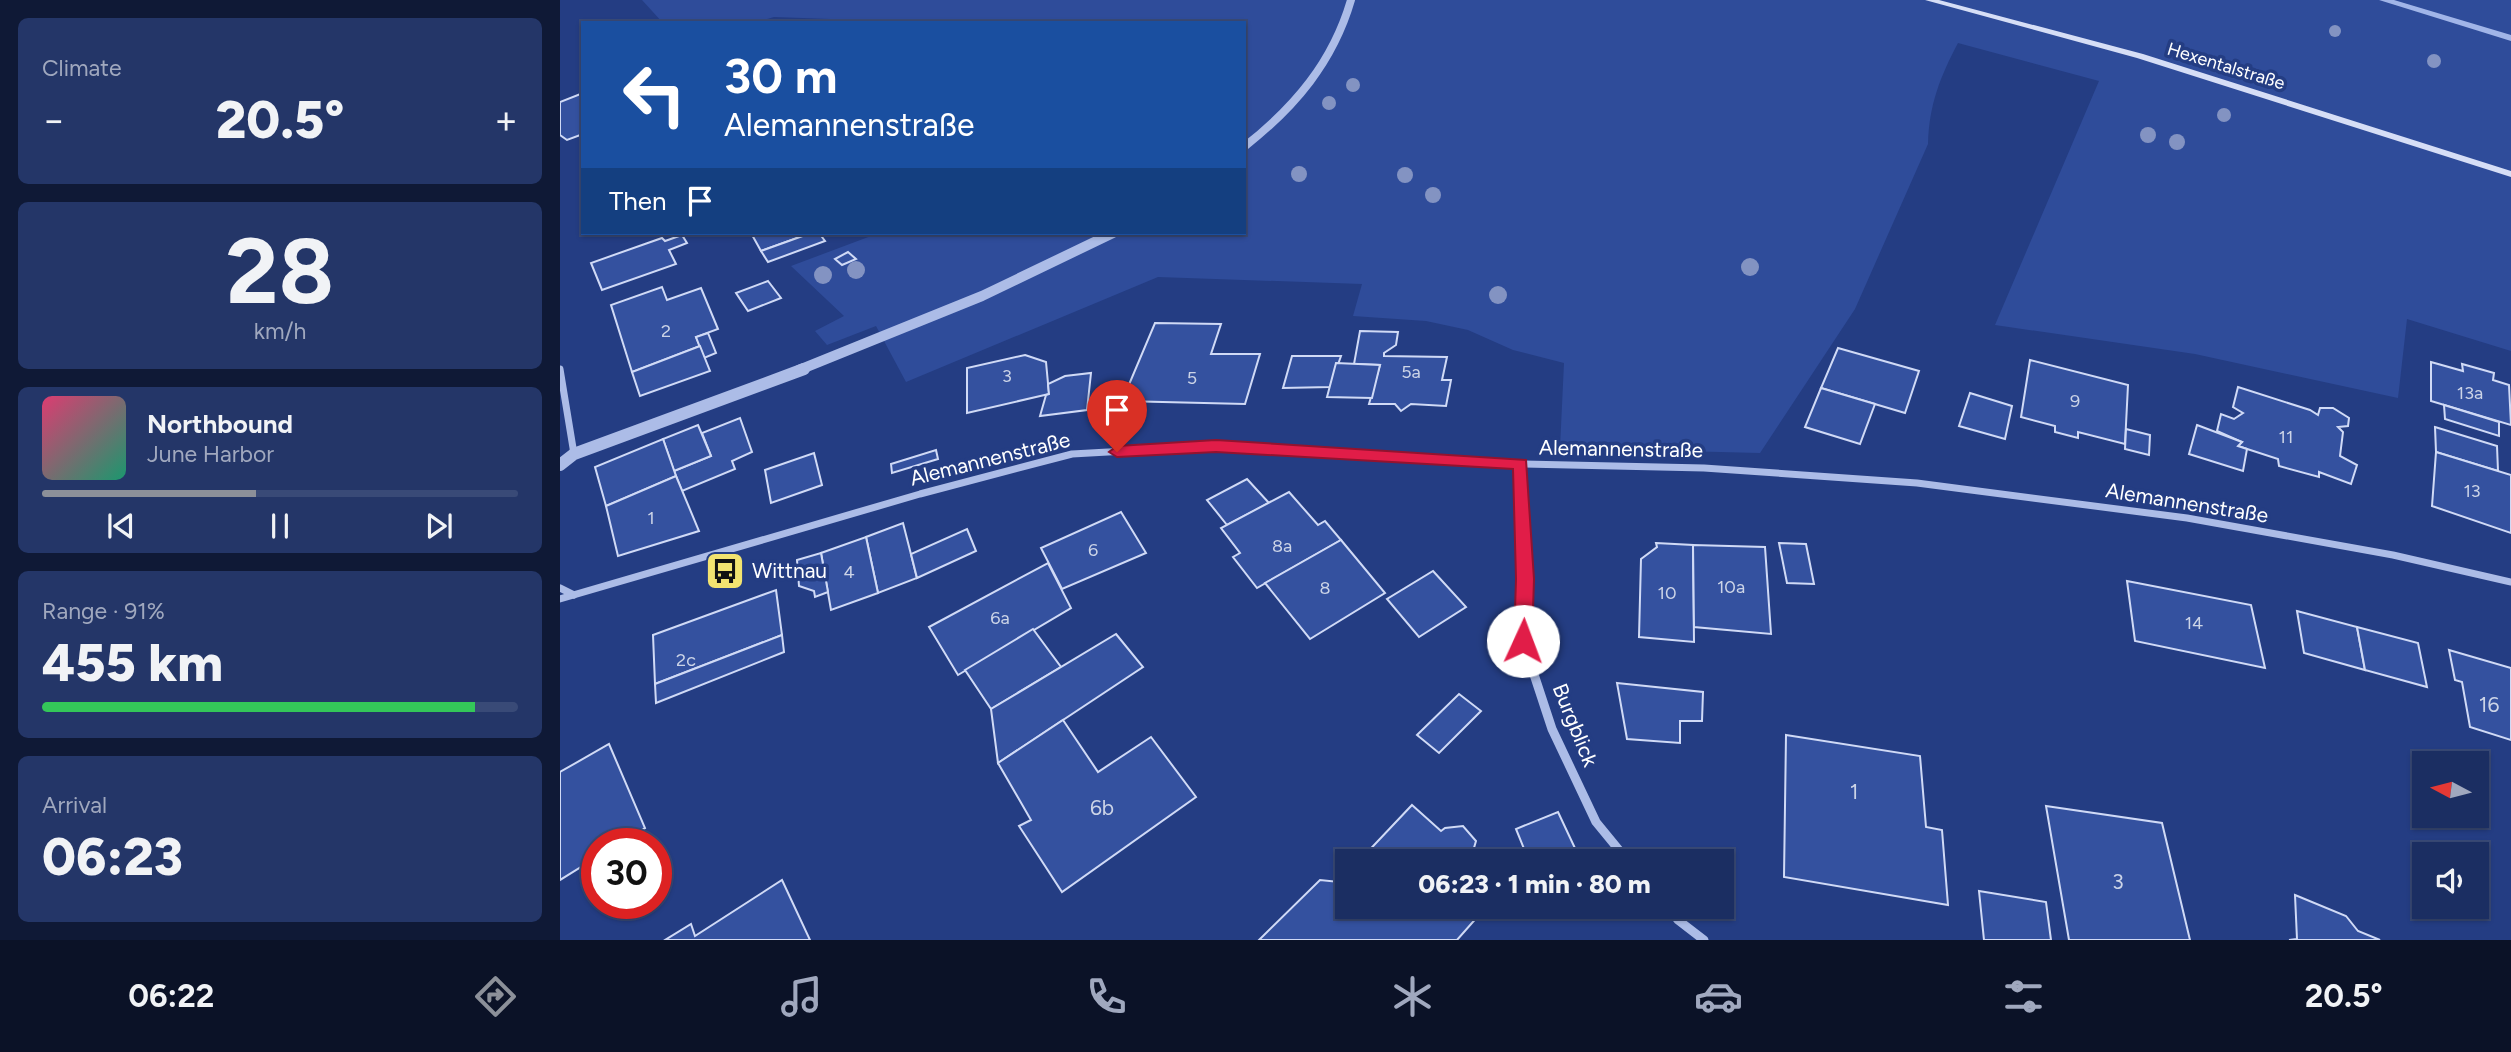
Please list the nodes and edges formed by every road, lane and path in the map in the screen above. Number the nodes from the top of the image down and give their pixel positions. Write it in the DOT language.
graph roads {
  1 [pos="1351,0"];
  2 [pos="1928,0"];
  3 [pos="1246,146"];
  4 [pos="2511,174"];
  5 [pos="1109,235"];
  6 [pos="560,369"];
  7 [pos="574,454"];
  8 [pos="1521,464"];
  9 [pos="560,465"];
  10 [pos="2511,582"];
  11 [pos="560,588"];
  12 [pos="574,596"];
  13 [pos="560,599"];
  14 [pos="1619,849"];
  15 [pos="1677,919"];
  16 [pos="1704,940"];
  1 -- 3 [label="street"];
  2 -- 4 [label="main road, Hexentalstraße"];
  5 -- 7 [label="street"];
  6 -- 7 [label="street"];
  7 -- 9 [label="street"];
  8 -- 10 [label="street, Alemannenstraße"];
  8 -- 12 [label="street, Alemannenstraße"];
  8 -- 14 [label="street, Burgblick"];
  11 -- 12 [label="street"];
  12 -- 13 [label="street, Alemannenstraße"];
  15 -- 16 [label="street"];
}
